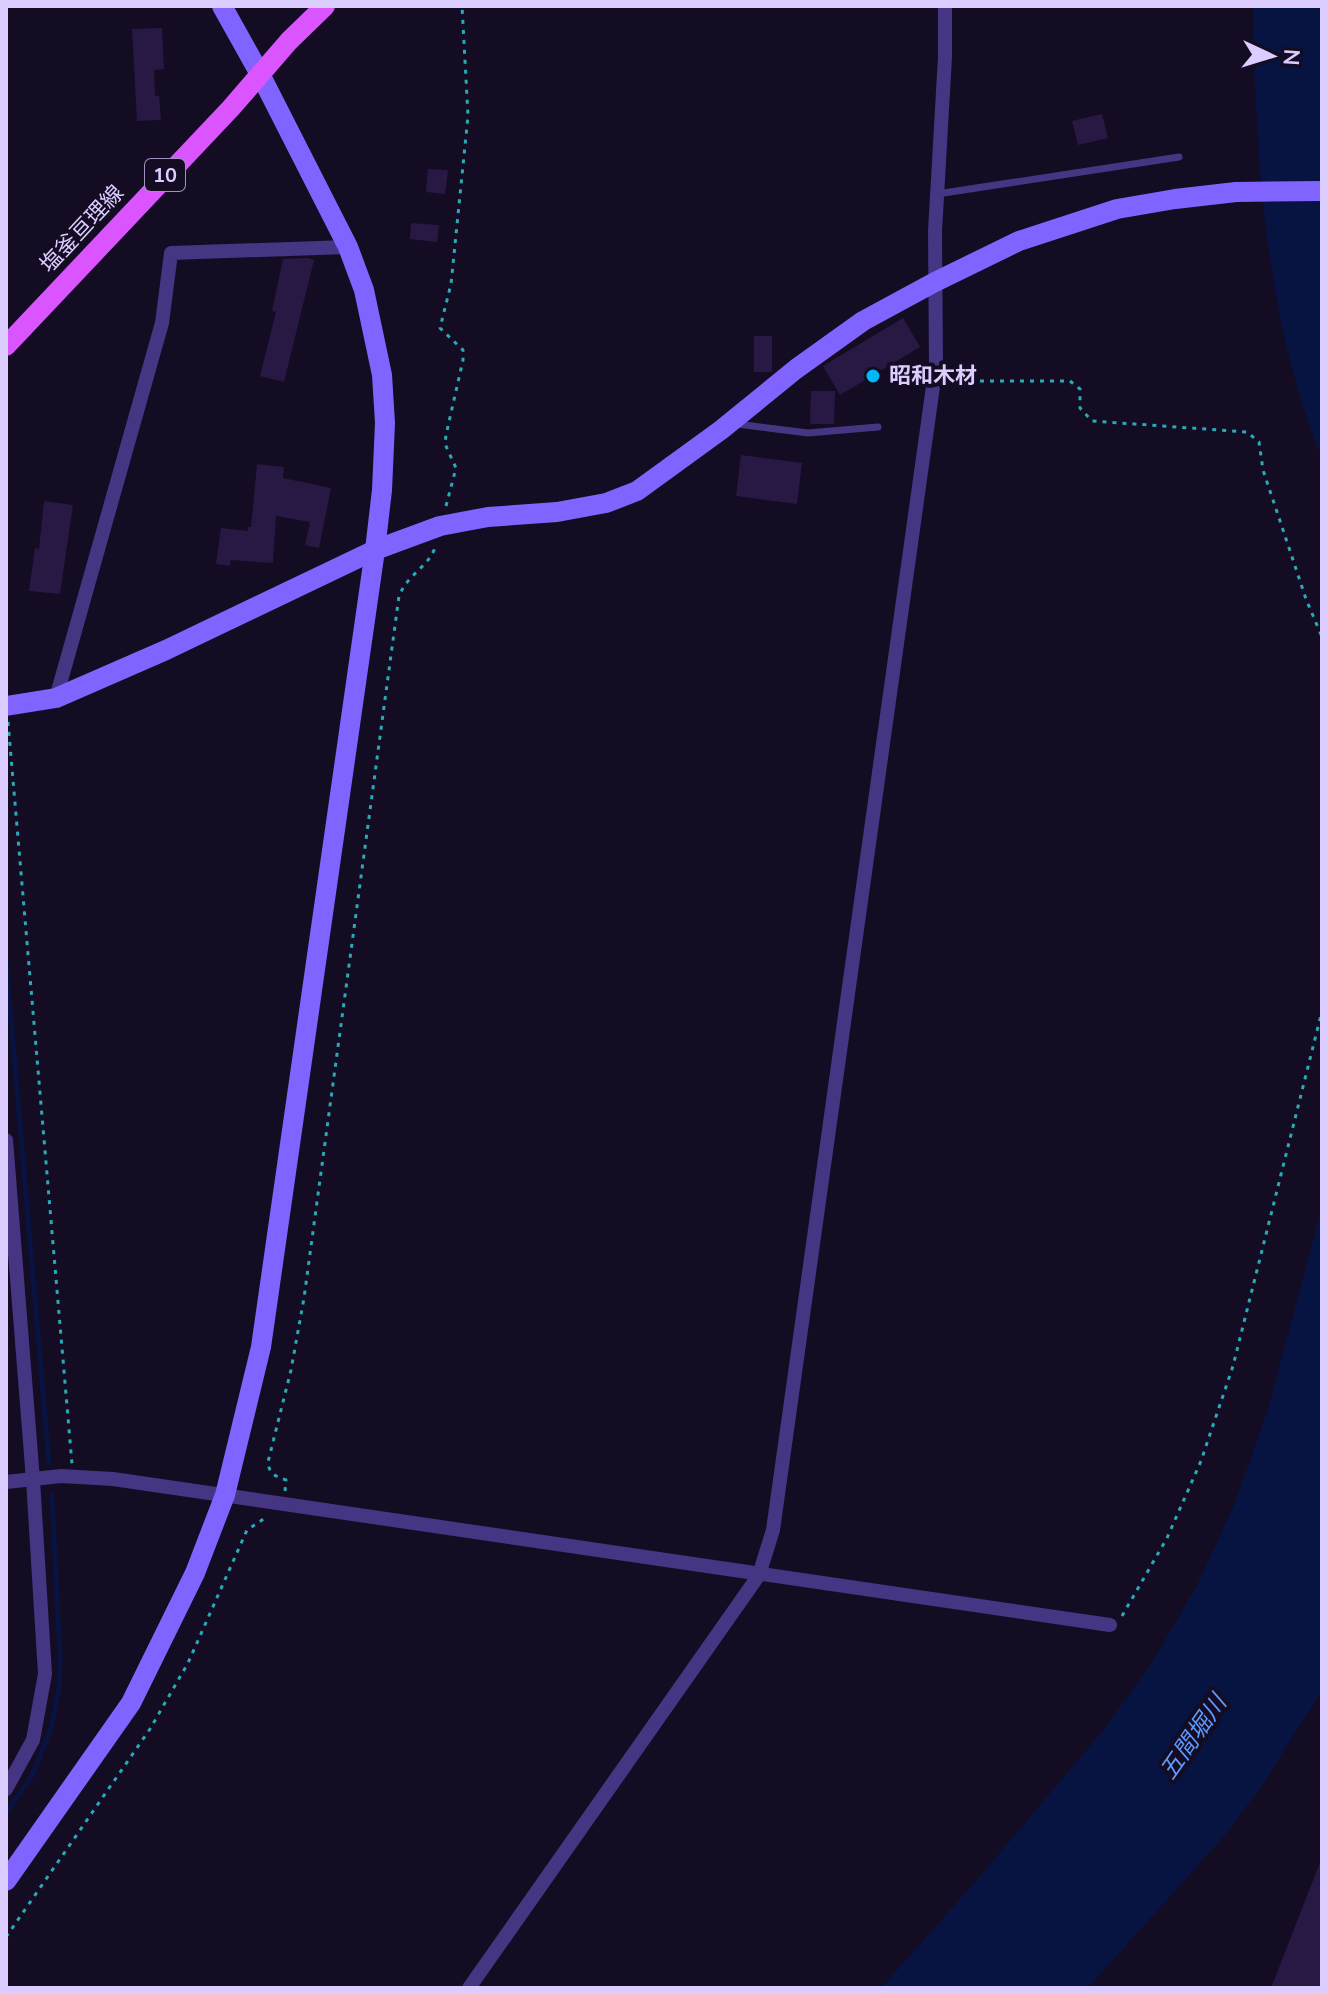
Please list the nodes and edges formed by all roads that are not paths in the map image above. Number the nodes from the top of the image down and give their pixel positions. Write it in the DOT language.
graph roads {
  1 [pos="222,6"];
  2 [pos="325,6"];
  3 [pos="945,6"];
  4 [pos="260,74"];
  5 [pos="1179,157"];
  6 [pos="1322,191"];
  7 [pos="937,194"];
  8 [pos="348,247"];
  9 [pos="935,282"];
  10 [pos="6,346"];
  11 [pos="729,423"];
  12 [pos="878,427"];
  13 [pos="375,550"];
  14 [pos="56,698"];
  15 [pos="6,706"];
  16 [pos="6,1140"];
  17 [pos="33,1480"];
  18 [pos="6,1482"];
  19 [pos="225,1495"];
  20 [pos="759,1575"];
  21 [pos="1110,1625"];
  22 [pos="6,1789"];
  23 [pos="6,1881"];
  24 [pos="469,1988"];
  1 -- 4 [label="street"];
  2 -- 4 [label="main road, 塩釜亘理線 / 10"];
  3 -- 7 [label="street"];
  4 -- 8 [label="street"];
  4 -- 10 [label="main road, 塩釜亘理線 / 10"];
  5 -- 7 [label="lane"];
  6 -- 9 [label="street"];
  7 -- 9 [label="street"];
  8 -- 13 [label="street"];
  8 -- 14 [label="street"];
  9 -- 11 [label="street"];
  9 -- 20 [label="street"];
  11 -- 12 [label="lane"];
  11 -- 13 [label="street"];
  13 -- 14 [label="street"];
  13 -- 19 [label="street"];
  14 -- 15 [label="street"];
  16 -- 17 [label="street"];
  17 -- 18 [label="street"];
  17 -- 19 [label="street"];
  17 -- 22 [label="street"];
  19 -- 20 [label="street"];
  19 -- 23 [label="street"];
  20 -- 21 [label="street"];
  20 -- 24 [label="street"];
}
